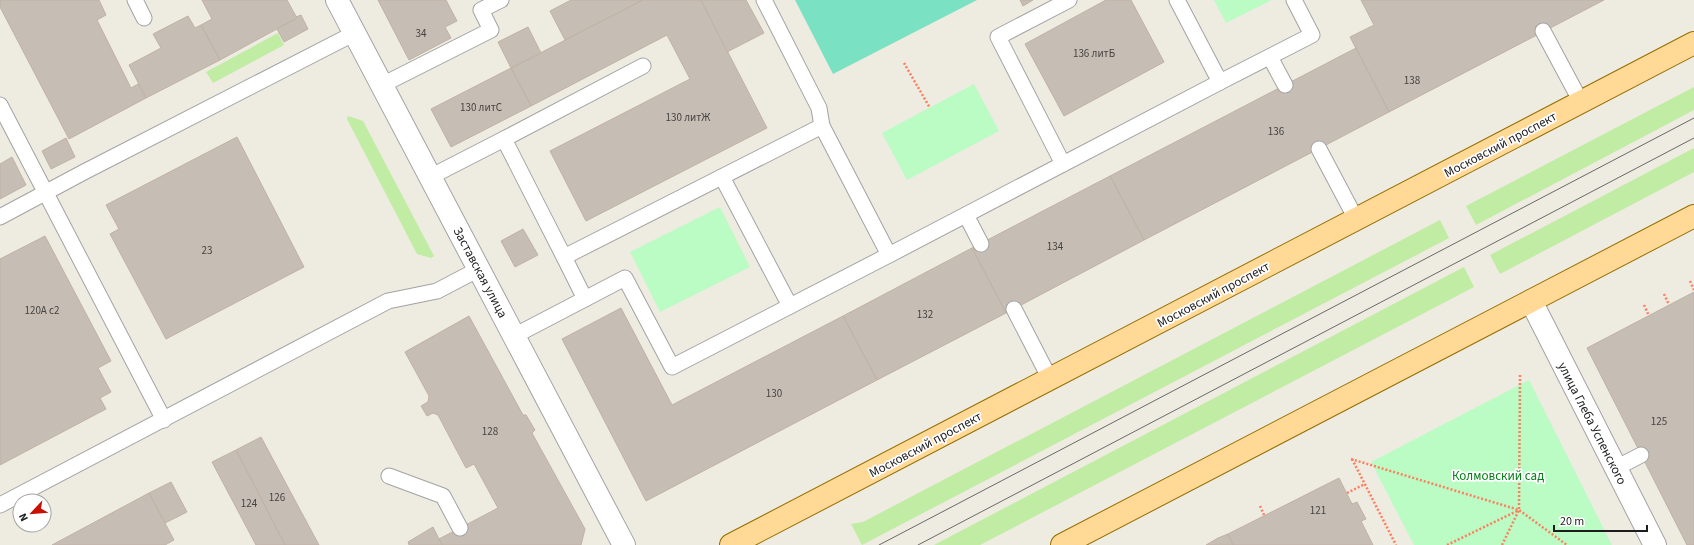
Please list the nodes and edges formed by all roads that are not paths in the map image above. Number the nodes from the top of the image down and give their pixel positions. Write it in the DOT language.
graph roads {
  1 [pos="135,0"];
  2 [pos="337,0"];
  3 [pos="501,0"];
  4 [pos="764,0"];
  5 [pos="1069,0"];
  6 [pos="1177,0"];
  7 [pos="1294,0"];
  8 [pos="478,5"];
  9 [pos="144,18"];
  10 [pos="1543,32"];
  11 [pos="354,33"];
  12 [pos="1694,43"];
  13 [pos="1270,57"];
  14 [pos="643,66"];
  15 [pos="1220,82"];
  16 [pos="1285,84"];
  17 [pos="382,85"];
  18 [pos="1581,102"];
  19 [pos="0,105"];
  20 [pos="822,126"];
  21 [pos="504,139"];
  22 [pos="1319,149"];
  23 [pos="1063,164"];
  24 [pos="430,177"];
  25 [pos="722,177"];
  26 [pos="45,193"];
  27 [pos="966,215"];
  28 [pos="1694,216"];
  29 [pos="0,217"];
  30 [pos="1356,219"];
  31 [pos="981,244"];
  32 [pos="889,255"];
  33 [pos="564,257"];
  34 [pos="479,269"];
  35 [pos="585,299"];
  36 [pos="1531,301"];
  37 [pos="790,306"];
  38 [pos="1014,309"];
  39 [pos="514,336"];
  40 [pos="1050,379"];
  41 [pos="164,420"];
  42 [pos="1641,455"];
  43 [pos="1616,468"];
  44 [pos="389,476"];
  45 [pos="0,505"];
  46 [pos="460,528"];
  47 [pos="1090,538"];
  48 [pos="624,545"];
  49 [pos="731,545"];
  50 [pos="1062,545"];
  51 [pos="1655,545"];
  1 -- 9 [label="lane"];
  2 -- 11 [label="street, Заставская улица"];
  3 -- 8 [label="lane"];
  4 -- 20 [label="lane"];
  5 -- 23 [label="lane"];
  6 -- 15 [label="lane"];
  7 -- 13 [label="lane"];
  8 -- 17 [label="lane"];
  10 -- 18 [label="lane"];
  11 -- 17 [label="street, Заставская улица"];
  11 -- 26 [label="lane"];
  12 -- 18 [label="main road, Московский проспект"];
  13 -- 15 [label="lane"];
  13 -- 16 [label="lane"];
  14 -- 21 [label="lane"];
  15 -- 23 [label="lane"];
  17 -- 24 [label="street, Заставская улица"];
  18 -- 30 [label="main road, Московский проспект"];
  19 -- 26 [label="lane"];
  20 -- 25 [label="lane"];
  20 -- 32 [label="lane"];
  21 -- 24 [label="lane"];
  21 -- 33 [label="lane"];
  22 -- 30 [label="lane"];
  23 -- 27 [label="lane"];
  24 -- 34 [label="street, Заставская улица"];
  25 -- 33 [label="lane"];
  25 -- 37 [label="lane"];
  26 -- 29 [label="lane"];
  26 -- 41 [label="lane"];
  27 -- 31 [label="lane"];
  27 -- 32 [label="lane"];
  28 -- 36 [label="main road"];
  30 -- 40 [label="main road, Московский проспект"];
  32 -- 37 [label="lane"];
  33 -- 35 [label="lane"];
  34 -- 39 [label="street, Заставская улица"];
  34 -- 41 [label="lane"];
  35 -- 37 [label="lane"];
  35 -- 39 [label="lane"];
  36 -- 43 [label="street, улица Глеба Успенского"];
  36 -- 47 [label="main road"];
  38 -- 40 [label="lane"];
  39 -- 48 [label="street, Заставская улица"];
  40 -- 49 [label="main road, Московский проспект"];
  41 -- 45 [label="lane"];
  42 -- 43 [label="lane"];
  43 -- 51 [label="street, улица Глеба Успенского"];
  44 -- 46 [label="lane"];
  47 -- 50 [label="main road"];
}
